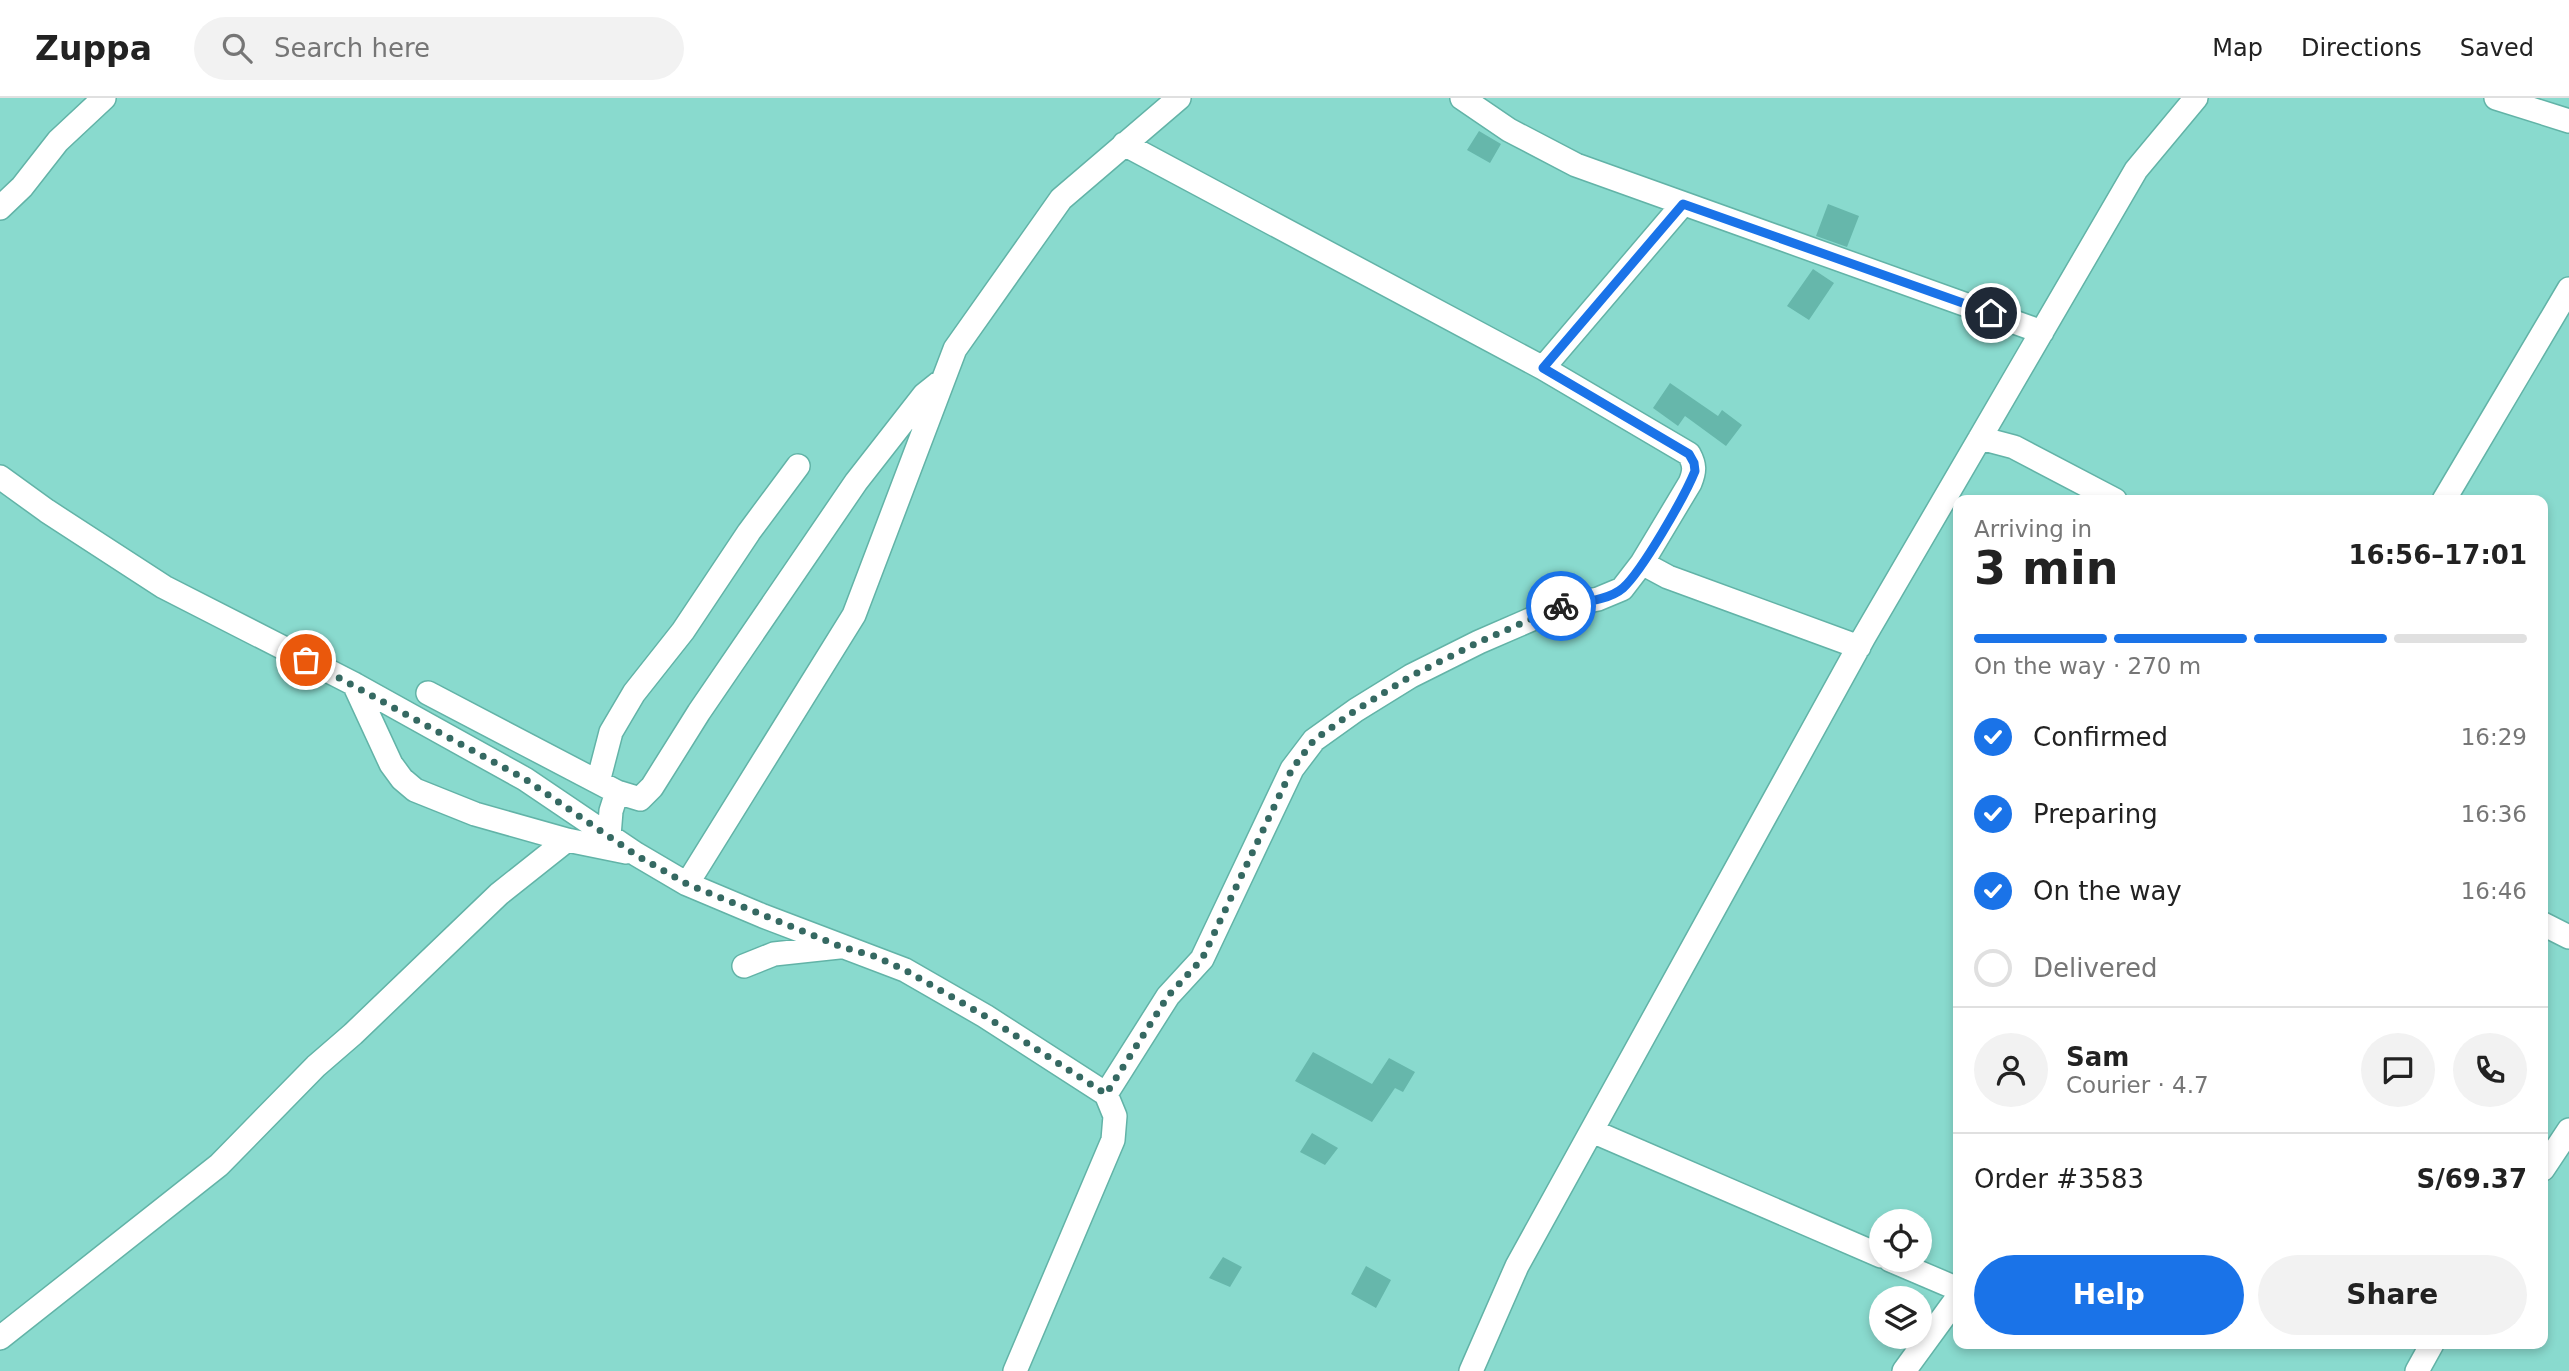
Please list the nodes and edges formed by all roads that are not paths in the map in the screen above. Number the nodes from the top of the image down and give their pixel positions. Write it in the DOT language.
graph roads {
  1 [pos="104,98"];
  2 [pos="1179,98"];
  3 [pos="1462,98"];
  4 [pos="2196,98"];
  5 [pos="2496,98"];
  6 [pos="2569,121"];
  7 [pos="1124,144"];
  8 [pos="1683,204"];
  9 [pos="0,208"];
  10 [pos="2569,289"];
  11 [pos="2042,332"];
  12 [pos="1543,368"];
  13 [pos="944,379"];
  14 [pos="1980,438"];
  15 [pos="799,466"];
  16 [pos="0,477"];
  17 [pos="2105,495"];
  18 [pos="2447,495"];
  19 [pos="1642,563"];
  20 [pos="1859,647"];
  21 [pos="354,684"];
  22 [pos="428,693"];
  23 [pos="607,787"];
  24 [pos="609,836"];
  25 [pos="567,840"];
  26 [pos="636,855"];
  27 [pos="687,884"];
  28 [pos="2548,926"];
  29 [pos="2569,937"];
  30 [pos="842,947"];
  31 [pos="744,966"];
  32 [pos="1106,1094"];
  33 [pos="2569,1130"];
  34 [pos="1592,1131"];
  35 [pos="2548,1162"];
  36 [pos="1869,1251"];
  37 [pos="1918,1272"];
  38 [pos="1953,1287"];
  39 [pos="1953,1304"];
  40 [pos="0,1338"];
  41 [pos="2429,1349"];
  42 [pos="1015,1371"];
  43 [pos="1471,1371"];
  44 [pos="1904,1371"];
  45 [pos="2417,1371"];
  1 -- 9 [label="street"];
  2 -- 7 [label="street"];
  3 -- 8 [label="street"];
  4 -- 11 [label="street"];
  5 -- 6 [label="street"];
  7 -- 12 [label="street"];
  7 -- 13 [label="street"];
  8 -- 11 [label="street"];
  8 -- 12 [label="street"];
  10 -- 18 [label="street"];
  11 -- 14 [label="street"];
  12 -- 19 [label="street"];
  13 -- 23 [label="street"];
  13 -- 27 [label="street"];
  14 -- 17 [label="street"];
  14 -- 20 [label="street"];
  15 -- 23 [label="street"];
  16 -- 21 [label="street"];
  19 -- 20 [label="street"];
  19 -- 32 [label="street"];
  20 -- 34 [label="street"];
  21 -- 24 [label="street"];
  21 -- 25 [label="street"];
  22 -- 23 [label="street"];
  23 -- 24 [label="street"];
  24 -- 26 [label="street"];
  25 -- 26 [label="street"];
  25 -- 40 [label="street"];
  26 -- 27 [label="street"];
  27 -- 30 [label="street"];
  28 -- 29 [label="street"];
  30 -- 31 [label="street"];
  30 -- 32 [label="street"];
  32 -- 42 [label="street"];
  33 -- 35 [label="street"];
  34 -- 36 [label="street"];
  34 -- 43 [label="street"];
  37 -- 38 [label="street"];
  39 -- 44 [label="street"];
  41 -- 45 [label="street"];
}
